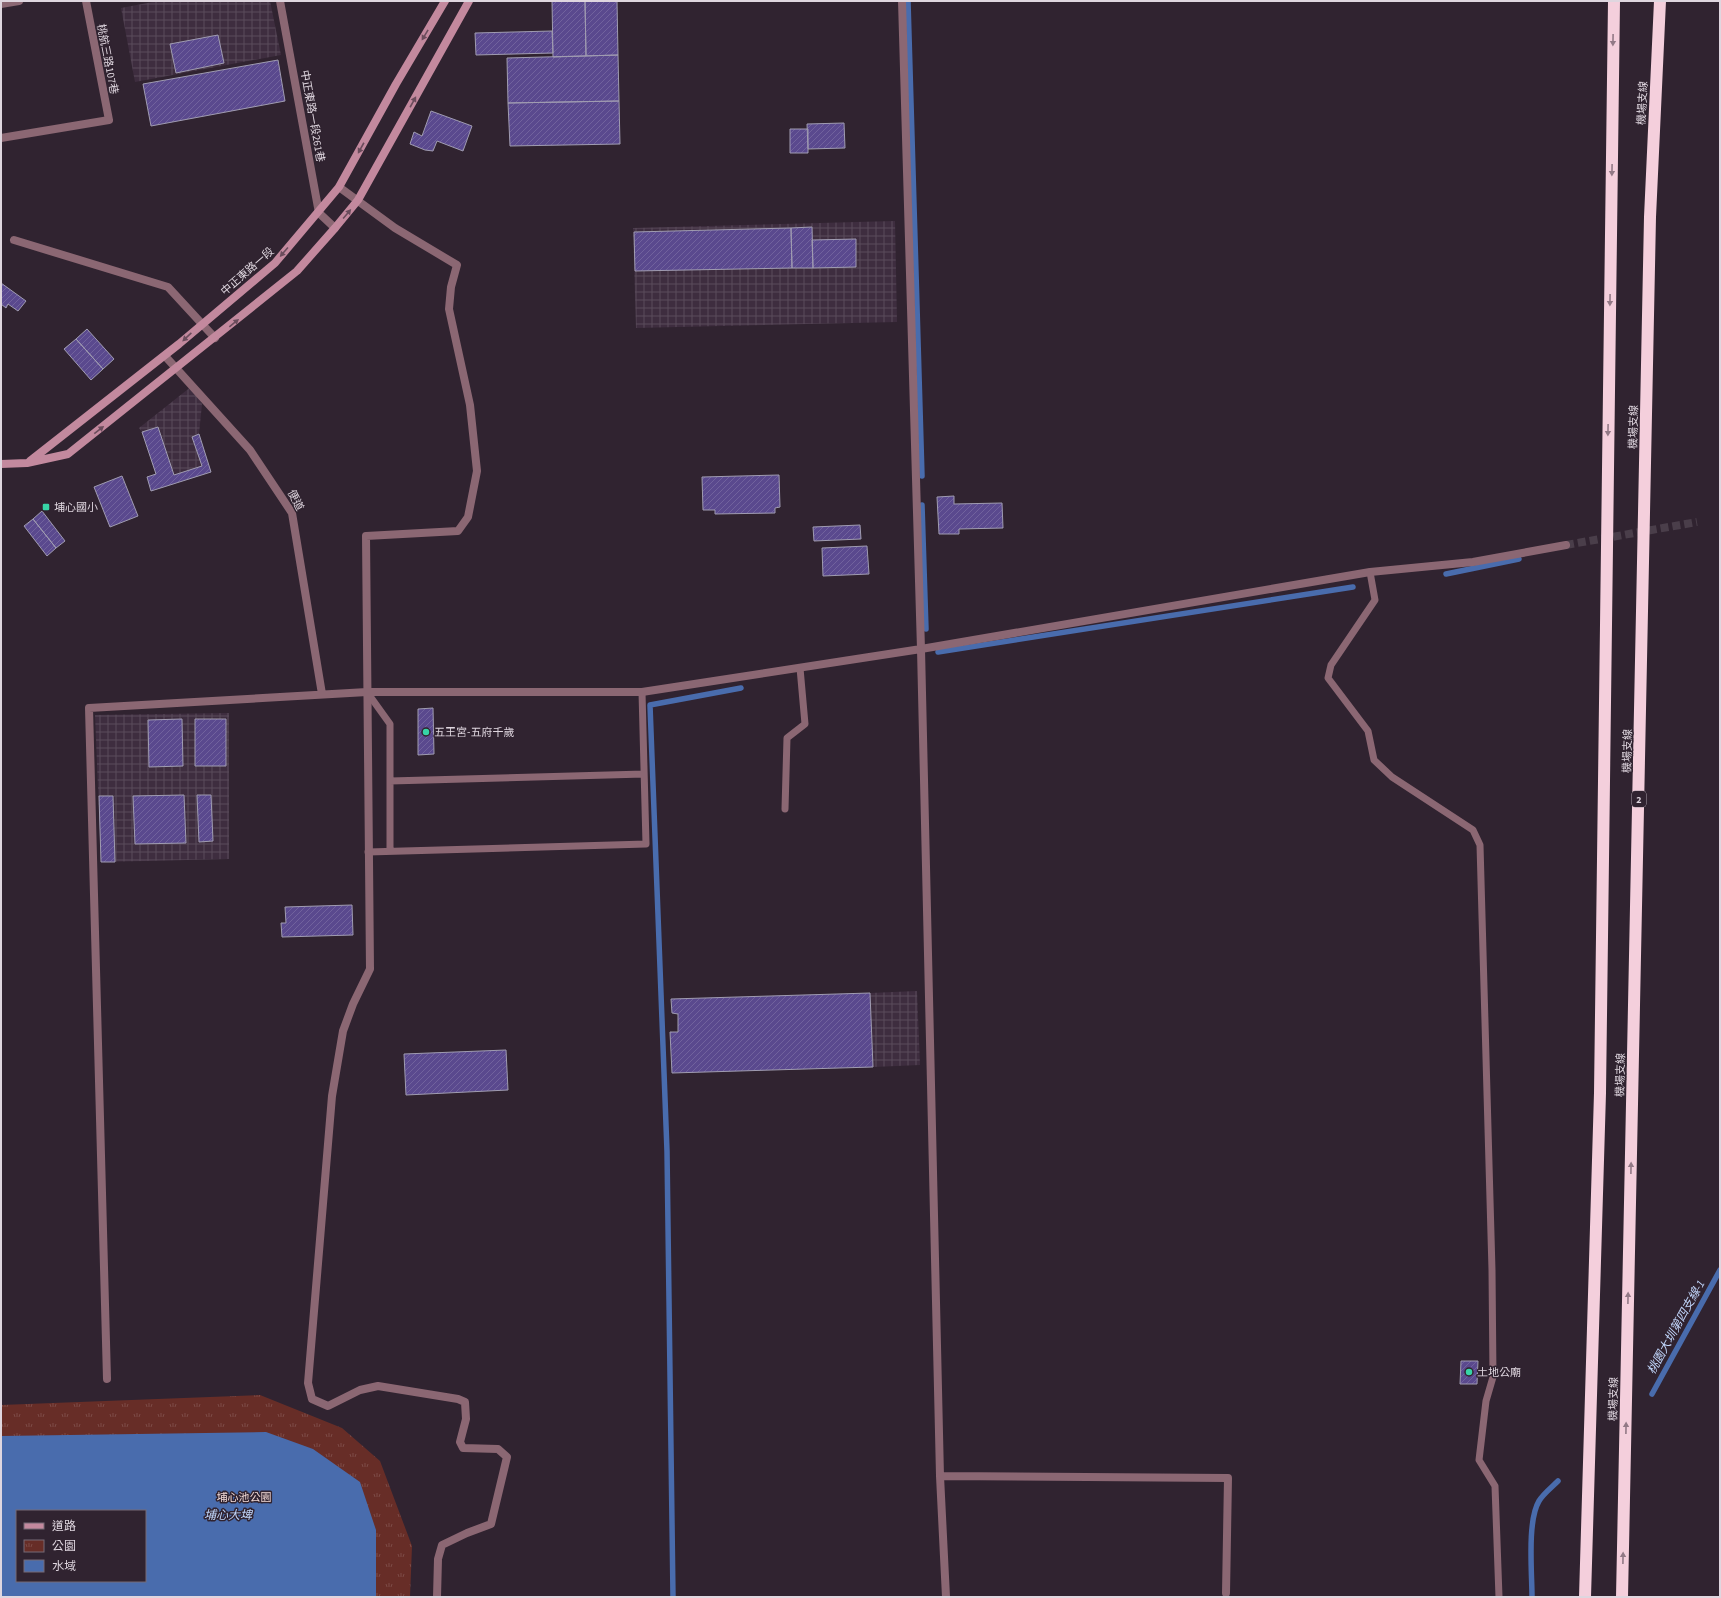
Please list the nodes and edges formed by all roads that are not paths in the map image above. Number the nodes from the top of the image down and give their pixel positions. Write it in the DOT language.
graph roads {
  1 [pos="19,1"];
  2 [pos="86,1"];
  3 [pos="280,1"];
  4 [pos="445,1"];
  5 [pos="469,1"];
  6 [pos="902,1"];
  7 [pos="1614,1"];
  8 [pos="1660,1"];
  9 [pos="1,4"];
  10 [pos="1,138"];
  11 [pos="339,187"];
  12 [pos="358,200"];
  13 [pos="319,213"];
  14 [pos="335,228"];
  15 [pos="14,240"];
  16 [pos="202,323"];
  17 [pos="215,338"];
  18 [pos="165,356"];
  19 [pos="177,368"];
  20 [pos="27,463"];
  21 [pos="1,464"];
  22 [pos="1566,545"];
  23 [pos="1370,572"];
  24 [pos="921,649"];
  25 [pos="800,668"];
  26 [pos="367,692"];
  27 [pos="642,692"];
  28 [pos="322,694"];
  29 [pos="644,774"];
  30 [pos="390,781"];
  31 [pos="785,809"];
  32 [pos="390,851"];
  33 [pos="368,852"];
  34 [pos="107,1379"];
  35 [pos="940,1476"];
  36 [pos="1226,1593"];
  37 [pos="437,1597"];
  38 [pos="946,1597"];
  39 [pos="1499,1597"];
  40 [pos="1585,1597"];
  41 [pos="1622,1597"];
  1 -- 9 [label="street"];
  2 -- 10 [label="street, 桃航三路107巷"];
  3 -- 13 [label="street, 中正東路一段261巷"];
  4 -- 11 [label="main road, 中正東路一段, one-way"];
  12 -- 5 [label="main road, one-way"];
  6 -- 24 [label="street"];
  7 -- 40 [label="highway, 機場支線, one-way"];
  41 -- 8 [label="highway, 機場支線 / 2, one-way"];
  11 -- 12 [label="street"];
  11 -- 13 [label="main road, 中正東路一段"];
  14 -- 12 [label="main road, one-way"];
  12 -- 26 [label="street"];
  13 -- 14 [label="street"];
  13 -- 16 [label="main road, 中正東路一段, one-way"];
  17 -- 14 [label="main road, one-way"];
  15 -- 16 [label="street"];
  16 -- 17 [label="street"];
  16 -- 18 [label="main road, 中正東路一段, one-way"];
  17 -- 19 [label="main road"];
  18 -- 19 [label="street, 便道"];
  18 -- 20 [label="main road, 中正東路一段"];
  20 -- 19 [label="main road, one-way"];
  19 -- 28 [label="street, 便道"];
  20 -- 21 [label="main road"];
  22 -- 23 [label="street"];
  23 -- 24 [label="street"];
  23 -- 39 [label="lane"];
  24 -- 25 [label="street"];
  24 -- 35 [label="street"];
  25 -- 27 [label="street"];
  25 -- 31 [label="lane"];
  26 -- 27 [label="street"];
  26 -- 28 [label="street"];
  26 -- 30 [label="lane"];
  26 -- 33 [label="street"];
  27 -- 29 [label="lane"];
  28 -- 34 [label="street"];
  29 -- 30 [label="lane"];
  29 -- 32 [label="lane"];
  30 -- 32 [label="lane"];
  32 -- 33 [label="lane"];
  33 -- 37 [label="street"];
  35 -- 36 [label="street"];
  35 -- 38 [label="street"];
}
